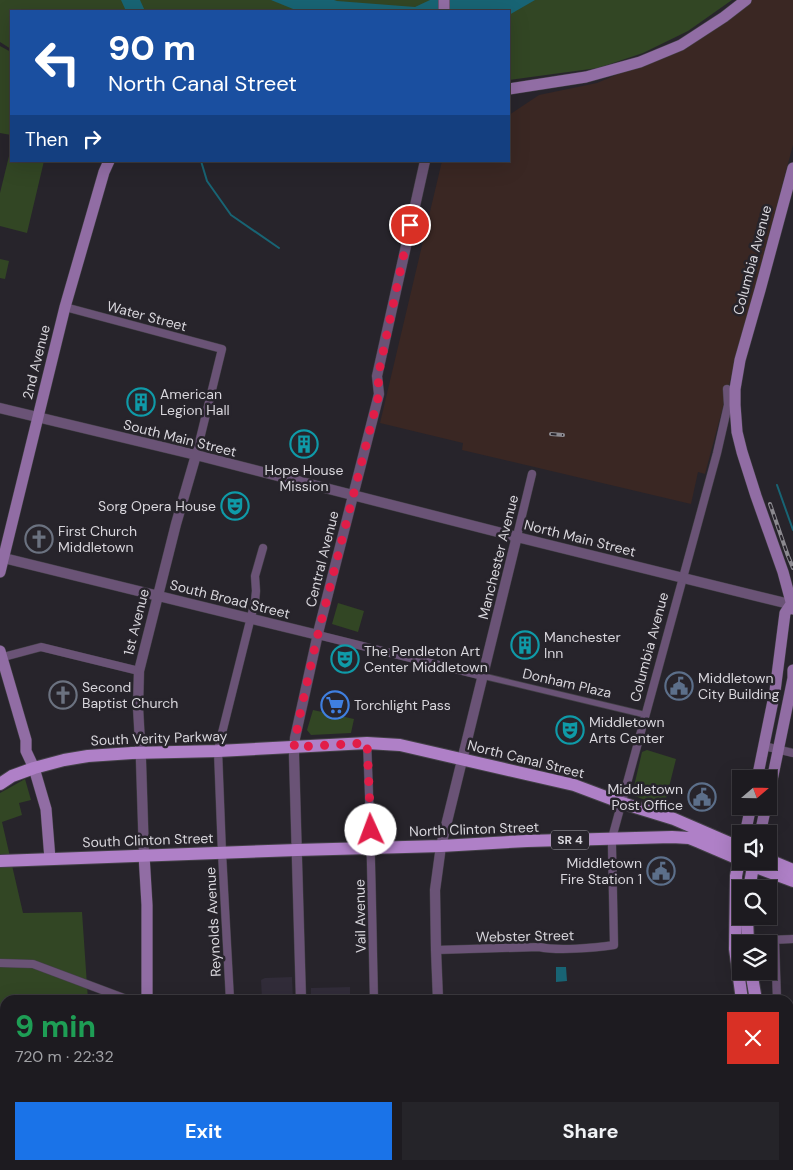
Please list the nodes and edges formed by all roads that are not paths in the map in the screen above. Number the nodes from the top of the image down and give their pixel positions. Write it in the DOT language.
graph roads {
  1 [pos="746,0"];
  2 [pos="510,89"];
  3 [pos="109,162"];
  4 [pos="425,162"];
  5 [pos="793,168"];
  6 [pos="65,307"];
  7 [pos="222,349"];
  8 [pos="731,389"];
  9 [pos="0,408"];
  10 [pos="11,411"];
  11 [pos="0,414"];
  12 [pos="38,417"];
  13 [pos="196,455"];
  14 [pos="532,474"];
  15 [pos="354,495"];
  16 [pos="517,536"];
  17 [pos="263,548"];
  18 [pos="2,557"];
  19 [pos="0,572"];
  20 [pos="683,578"];
  21 [pos="158,595"];
  22 [pos="792,606"];
  23 [pos="250,618"];
  24 [pos="318,635"];
  25 [pos="1,655"];
  26 [pos="793,670"];
  27 [pos="139,671"];
  28 [pos="483,676"];
  29 [pos="793,677"];
  30 [pos="646,715"];
  31 [pos="367,743"];
  32 [pos="764,746"];
  33 [pos="294,747"];
  34 [pos="779,750"];
  35 [pos="218,751"];
  36 [pos="141,753"];
  37 [pos="793,753"];
  38 [pos="462,759"];
  39 [pos="34,768"];
  40 [pos="759,770"];
  41 [pos="775,770"];
  42 [pos="0,784"];
  43 [pos="622,803"];
  44 [pos="612,838"];
  45 [pos="441,846"];
  46 [pos="371,847"];
  47 [pos="297,850"];
  48 [pos="732,851"];
  49 [pos="222,853"];
  50 [pos="732,853"];
  51 [pos="144,855"];
  52 [pos="50,859"];
  53 [pos="0,861"];
  54 [pos="777,863"];
  55 [pos="739,870"];
  56 [pos="770,870"];
  57 [pos="793,870"];
  58 [pos="793,881"];
  59 [pos="793,939"];
  60 [pos="777,940"];
  61 [pos="614,945"];
  62 [pos="436,950"];
  63 [pos="0,963"];
  64 [pos="753,980"];
  65 [pos="776,980"];
  66 [pos="116,995"];
  67 [pos="147,995"];
  68 [pos="230,995"];
  69 [pos="301,995"];
  70 [pos="374,995"];
  71 [pos="438,995"];
  72 [pos="741,995"];
  73 [pos="755,995"];
  74 [pos="777,995"];
  1 -- 2 [label="main road"];
  3 -- 6 [label="main road, 2nd Avenue"];
  4 -- 15 [label="street, Central Avenue"];
  5 -- 8 [label="main road, Columbia Avenue"];
  6 -- 7 [label="street, Water Street"];
  6 -- 12 [label="main road, 2nd Avenue"];
  7 -- 13 [label="street, 1st Avenue"];
  8 -- 20 [label="street, Columbia Avenue"];
  8 -- 22 [label="main road"];
  9 -- 10 [label="street, South Main Street"];
  10 -- 11 [label="street"];
  10 -- 12 [label="street, South Main Street"];
  12 -- 13 [label="street, South Main Street"];
  12 -- 18 [label="main road, 2nd Avenue"];
  13 -- 15 [label="street, South Main Street"];
  13 -- 21 [label="street, 1st Avenue"];
  14 -- 16 [label="street, Manchester Avenue"];
  15 -- 16 [label="street, North Main Street"];
  15 -- 24 [label="street, Central Avenue"];
  16 -- 20 [label="street, North Main Street"];
  16 -- 28 [label="street, Manchester Avenue"];
  17 -- 23 [label="street, Reynolds Avenue"];
  18 -- 19 [label="main road, 2nd Avenue"];
  18 -- 21 [label="street, South Broad Street"];
  20 -- 22 [label="street, North Main Street"];
  20 -- 30 [label="street, Columbia Avenue"];
  21 -- 23 [label="street, South Broad Street"];
  21 -- 27 [label="street, 1st Avenue"];
  22 -- 32 [label="main road"];
  23 -- 24 [label="street, South Broad Street"];
  23 -- 35 [label="street, Reynolds Avenue"];
  24 -- 28 [label="street, South Broad Street"];
  24 -- 33 [label="street, Central Avenue"];
  25 -- 27 [label="street"];
  25 -- 39 [label="main road"];
  26 -- 29 [label="main road"];
  27 -- 36 [label="street, 1st Avenue"];
  28 -- 30 [label="street, Donham Plaza"];
  28 -- 38 [label="street, Manchester Avenue"];
  29 -- 34 [label="main road"];
  30 -- 43 [label="street, Columbia Avenue"];
  31 -- 33 [label="main road, North Canal Street / SR 4"];
  31 -- 38 [label="main road, North Canal Street / SR 4"];
  31 -- 46 [label="street, Vail Avenue"];
  32 -- 34 [label="street"];
  32 -- 40 [label="main road"];
  33 -- 35 [label="main road, South Verity Parkway / SR 4"];
  33 -- 47 [label="street, Central Avenue"];
  34 -- 37 [label="street"];
  34 -- 41 [label="main road"];
  35 -- 36 [label="main road, South Verity Parkway / SR 4"];
  35 -- 49 [label="street, Reynolds Avenue"];
  36 -- 39 [label="main road, South Verity Parkway / SR 4"];
  36 -- 51 [label="street, 1st Avenue"];
  38 -- 43 [label="main road, North Canal Street / SR 4"];
  38 -- 45 [label="street, Manchester Avenue"];
  39 -- 42 [label="main road, South Verity Parkway / SR 4"];
  39 -- 52 [label="main road"];
  43 -- 44 [label="street, Columbia Avenue"];
  43 -- 48 [label="main road, North Canal Street / SR 4"];
  44 -- 45 [label="main road, North Clinton Street / SR 4"];
  44 -- 50 [label="main road, North Clinton Street / SR 4"];
  44 -- 61 [label="street, Columbia Avenue"];
  45 -- 46 [label="main road, North Clinton Street / SR 4"];
  45 -- 62 [label="street, Manchester Avenue"];
  46 -- 47 [label="main road, North Clinton Street / SR 4"];
  46 -- 70 [label="street, Vail Avenue"];
  47 -- 49 [label="main road, South Clinton Street / SR 4"];
  47 -- 69 [label="street, Central Avenue"];
  49 -- 51 [label="main road, South Clinton Street / SR 4"];
  49 -- 68 [label="street, Reynolds Avenue"];
  51 -- 52 [label="main road, South Clinton Street / SR 4"];
  51 -- 67 [label="main road, 1st Avenue"];
  52 -- 53 [label="main road, South Clinton Street / SR 4"];
  54 -- 57 [label="main road"];
  55 -- 72 [label="main road"];
  56 -- 58 [label="main road, SR 4"];
  59 -- 60 [label="street"];
  61 -- 62 [label="street, Webster Street"];
  62 -- 71 [label="street, Manchester Avenue"];
  63 -- 66 [label="street"];
  64 -- 73 [label="main road"];
  65 -- 74 [label="street"];
}
